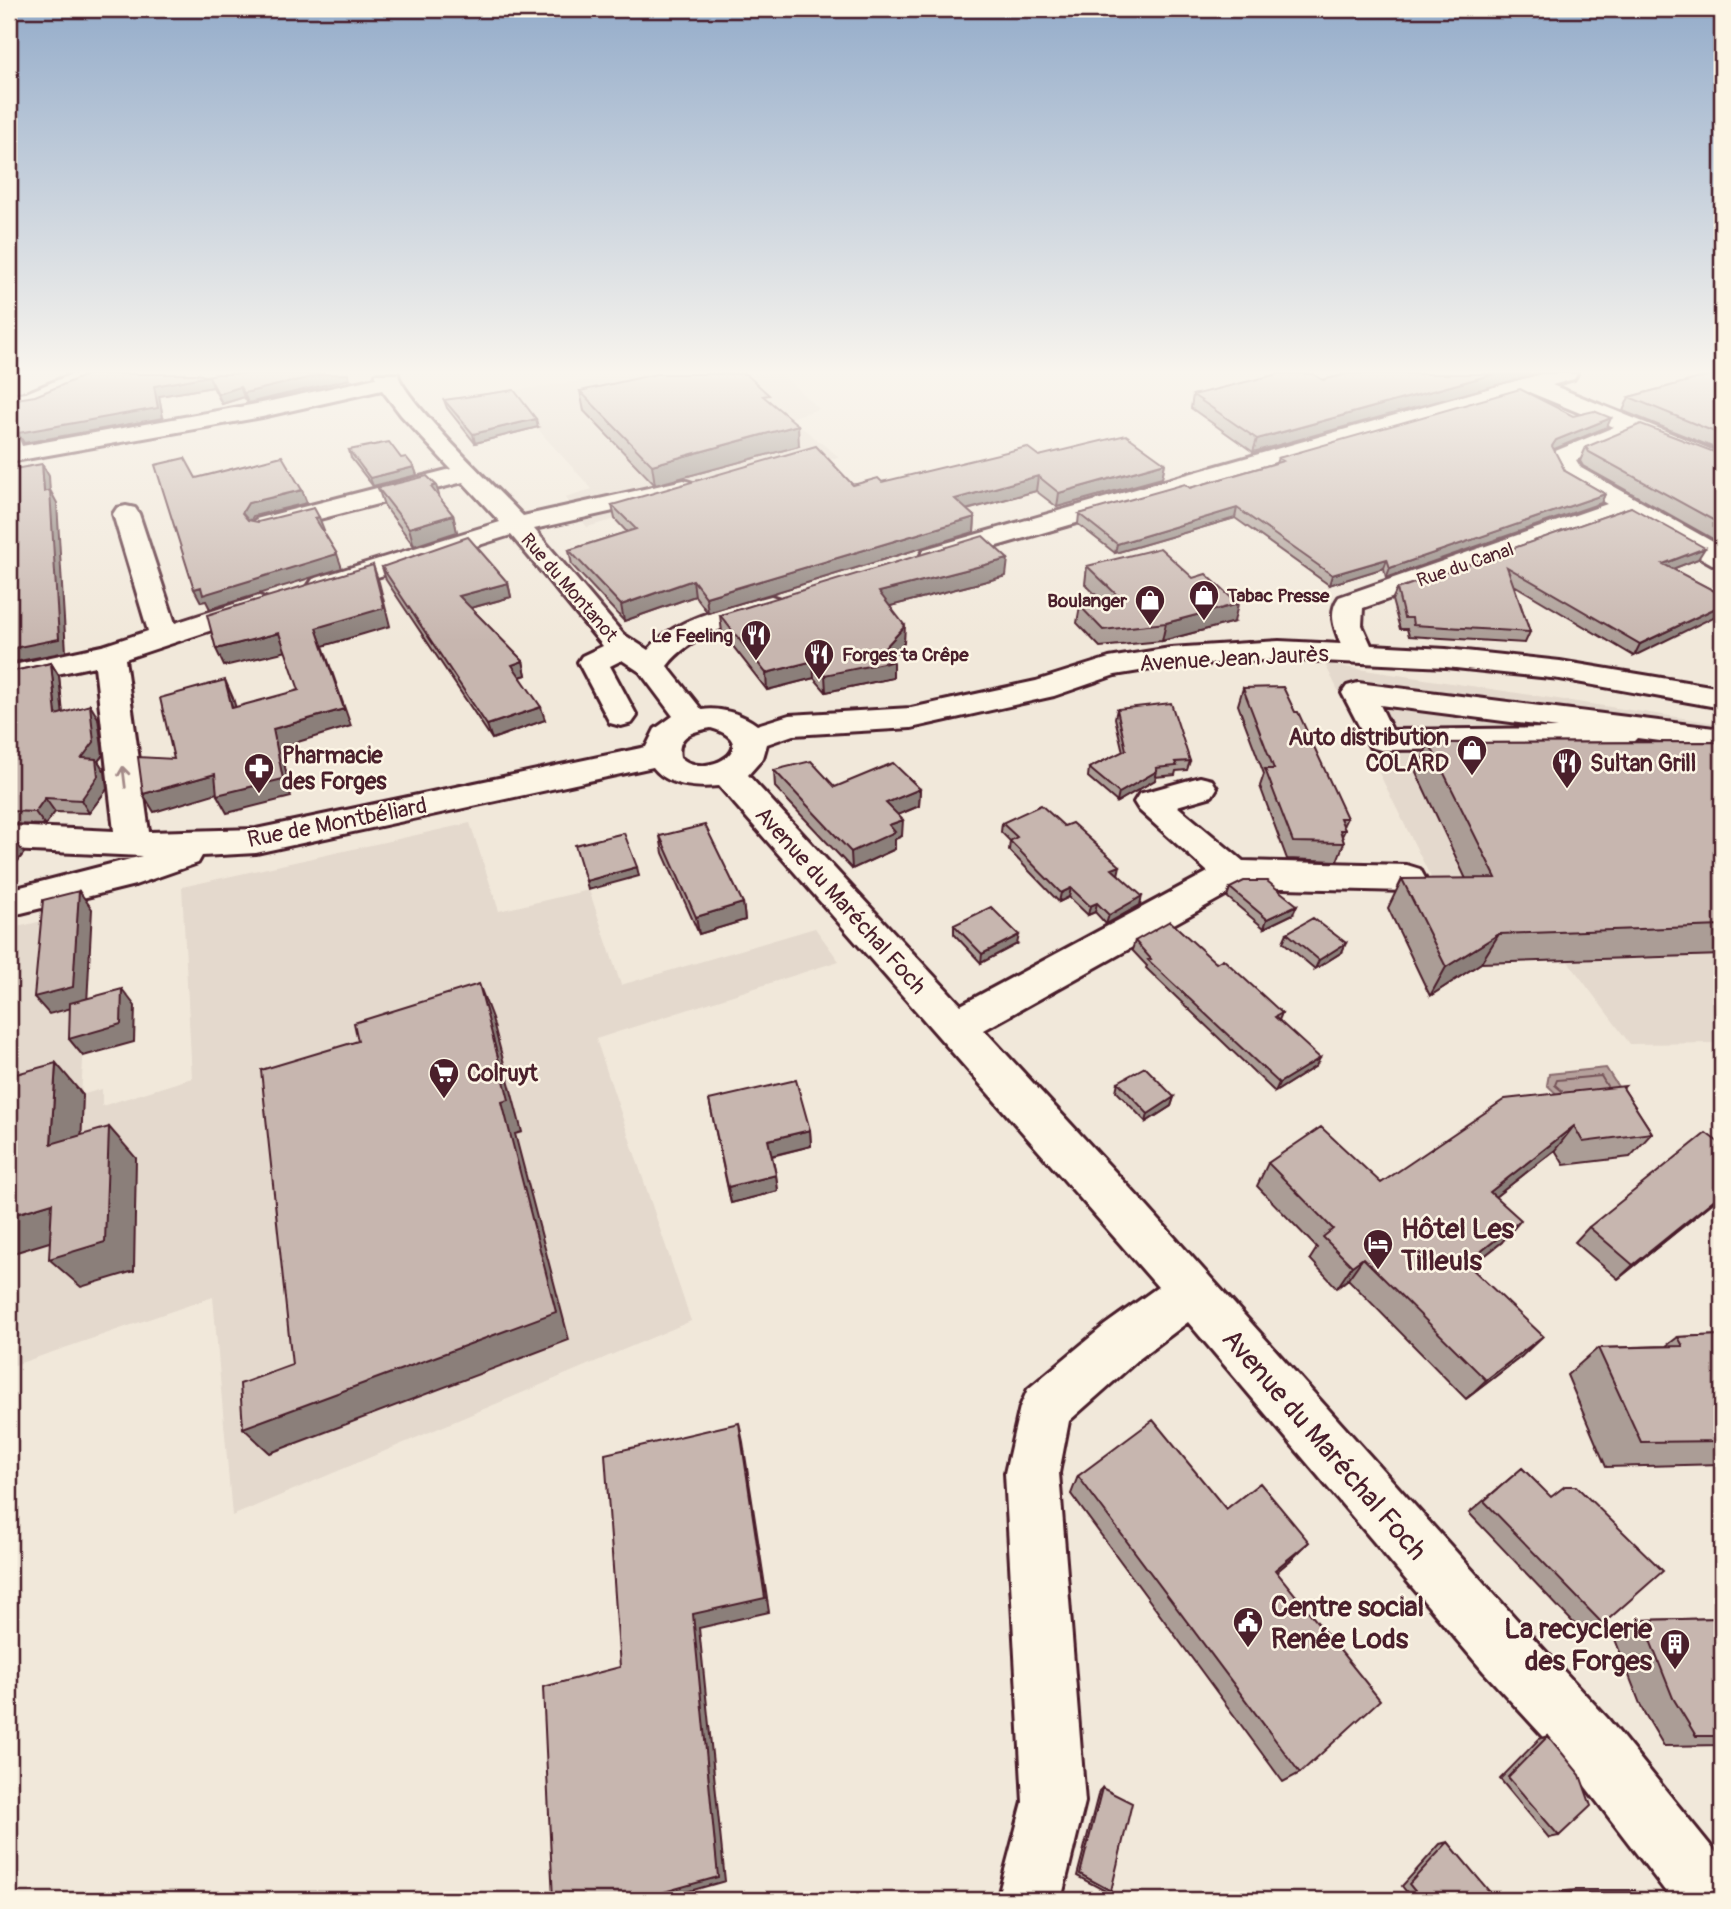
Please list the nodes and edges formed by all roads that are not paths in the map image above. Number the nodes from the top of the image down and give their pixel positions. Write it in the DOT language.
graph roads {
  1 [pos="458,463"];
  2 [pos="1256,463"];
  3 [pos="1565,463"];
  4 [pos="467,473"];
  5 [pos="706,482"];
  6 [pos="1628,505"];
  7 [pos="126,514"];
  8 [pos="263,525"];
  9 [pos="517,525"];
  10 [pos="1722,558"];
  11 [pos="909,563"];
  12 [pos="793,598"];
  13 [pos="164,635"];
  14 [pos="624,648"];
  15 [pos="1359,652"];
  16 [pos="109,654"];
  17 [pos="651,666"];
  18 [pos="9,675"];
  19 [pos="1722,698"];
  20 [pos="621,716"];
  21 [pos="693,720"];
  22 [pos="1630,727"];
  23 [pos="1722,739"];
  24 [pos="661,755"];
  25 [pos="739,755"];
  26 [pos="1200,788"];
  27 [pos="9,838"];
  28 [pos="133,844"];
  29 [pos="210,845"];
  30 [pos="1234,874"];
  31 [pos="1407,878"];
  32 [pos="9,903"];
  33 [pos="957,1026"];
  34 [pos="1191,1292"];
  35 [pos="1029,1900"];
  36 [pos="1713,1900"];
  1 -- 4 [label="street, Rue du Montanot"];
  2 -- 11 [label="street"];
  3 -- 6 [label="street"];
  4 -- 8 [label="street"];
  4 -- 9 [label="street, Rue du Montanot"];
  5 -- 9 [label="street"];
  6 -- 10 [label="street"];
  6 -- 15 [label="street, Rue du Canal"];
  7 -- 13 [label="street"];
  9 -- 13 [label="street"];
  9 -- 14 [label="street, Rue du Montanot"];
  12 -- 17 [label="street"];
  13 -- 16 [label="street"];
  14 -- 17 [label="street, Rue du Montanot"];
  14 -- 20 [label="street"];
  15 -- 19 [label="street, Avenue Jean Jaurès"];
  15 -- 25 [label="street, Avenue Jean Jaurès"];
  16 -- 18 [label="street"];
  28 -- 16 [label="street, one-way"];
  17 -- 21 [label="street, Rue du Montanot"];
  21 -- 24 [label="street"];
  21 -- 25 [label="street"];
  22 -- 22 [label="street"];
  22 -- 23 [label="street"];
  24 -- 25 [label="street"];
  24 -- 29 [label="street, Rue de Montbéliard"];
  25 -- 33 [label="street, Avenue du Maréchal Foch"];
  26 -- 30 [label="street"];
  27 -- 28 [label="street, Rue de Montbéliard"];
  28 -- 29 [label="street, Rue de Montbéliard"];
  29 -- 32 [label="street"];
  30 -- 31 [label="street"];
  30 -- 33 [label="street"];
  33 -- 34 [label="street, Avenue du Maréchal Foch"];
  34 -- 35 [label="street"];
  34 -- 36 [label="street, Avenue du Maréchal Foch"];
}
